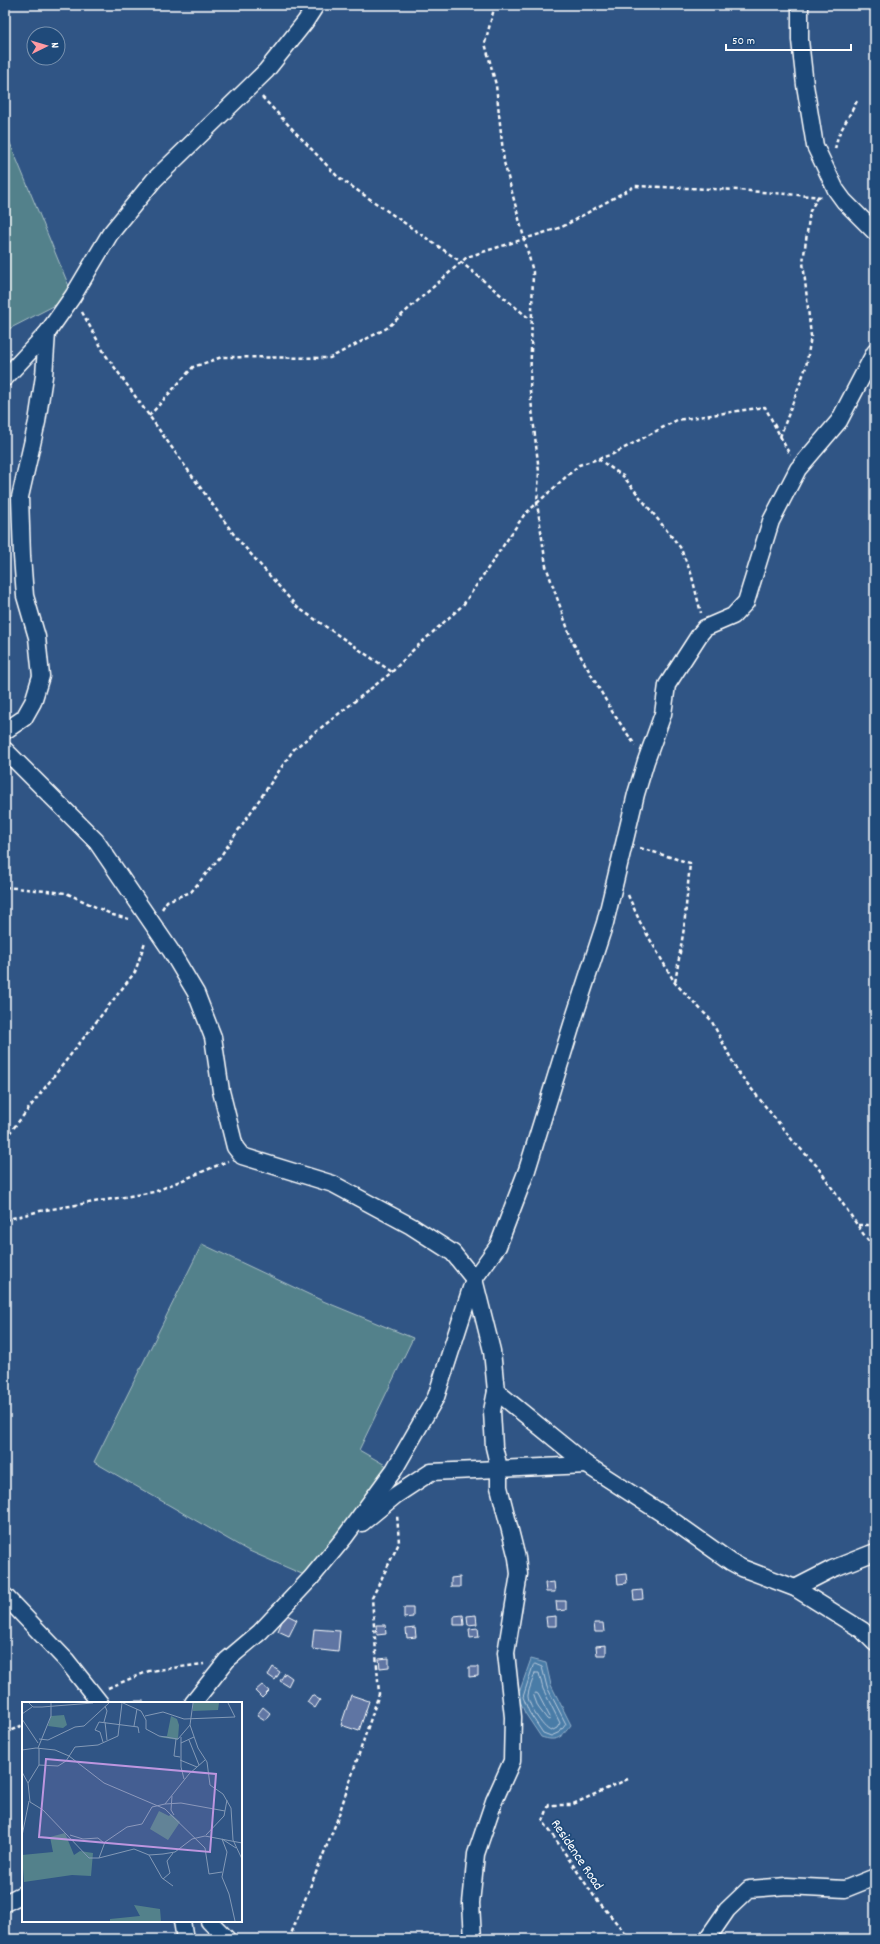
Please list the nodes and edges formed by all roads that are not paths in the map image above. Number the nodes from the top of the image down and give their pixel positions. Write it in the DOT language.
graph roads {
  1 [pos="316,5"];
  2 [pos="800,5"];
  3 [pos="875,232"];
  4 [pos="47,333"];
  5 [pos="875,352"];
  6 [pos="5,378"];
  7 [pos="5,732"];
  8 [pos="5,750"];
  9 [pos="474,1279"];
  10 [pos="496,1391"];
  11 [pos="587,1465"];
  12 [pos="499,1468"];
  13 [pos="344,1538"];
  14 [pos="875,1552"];
  15 [pos="795,1588"];
  16 [pos="5,1596"];
  17 [pos="875,1642"];
  18 [pos="97,1698"];
  19 [pos="195,1702"];
  20 [pos="875,1877"];
  21 [pos="22,1894"];
  22 [pos="5,1902"];
  23 [pos="182,1922"];
  24 [pos="210,1922"];
  25 [pos="185,1939"];
  26 [pos="227,1939"];
  27 [pos="472,1939"];
  28 [pos="707,1939"];
  1 -- 4 [label="street"];
  2 -- 3 [label="street"];
  4 -- 6 [label="street"];
  4 -- 7 [label="street"];
  5 -- 9 [label="street"];
  8 -- 9 [label="street"];
  9 -- 10 [label="street"];
  9 -- 13 [label="street"];
  10 -- 11 [label="street"];
  10 -- 12 [label="street"];
  11 -- 12 [label="street"];
  11 -- 15 [label="street"];
  12 -- 13 [label="street"];
  12 -- 27 [label="street"];
  13 -- 19 [label="street"];
  14 -- 15 [label="street"];
  15 -- 17 [label="street"];
  16 -- 18 [label="street"];
  20 -- 28 [label="street"];
  21 -- 22 [label="street"];
  23 -- 25 [label="street"];
  24 -- 26 [label="street"];
}
